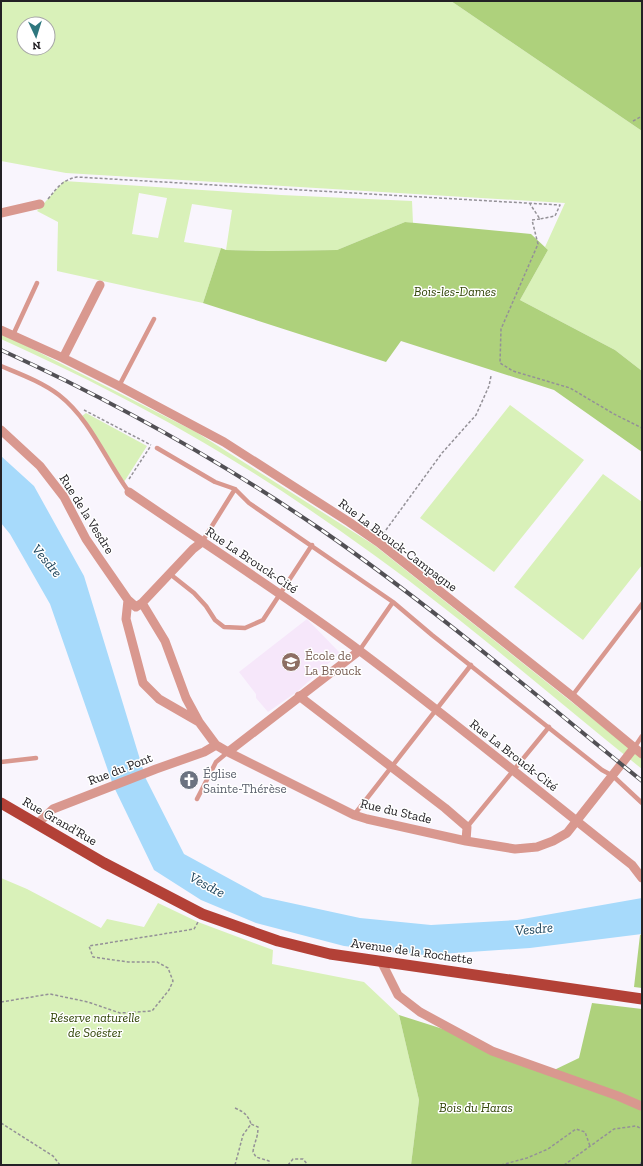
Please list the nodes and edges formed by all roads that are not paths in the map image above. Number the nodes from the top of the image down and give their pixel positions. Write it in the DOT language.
graph roads {
  1 [pos="40,204"];
  2 [pos="1,213"];
  3 [pos="37,283"];
  4 [pos="100,285"];
  5 [pos="154,318"];
  6 [pos="1,330"];
  7 [pos="13,335"];
  8 [pos="63,358"];
  9 [pos="1,366"];
  10 [pos="119,386"];
  11 [pos="1,430"];
  12 [pos="157,448"];
  13 [pos="235,489"];
  14 [pos="129,492"];
  15 [pos="202,542"];
  16 [pos="312,545"];
  17 [pos="170,574"];
  18 [pos="279,594"];
  19 [pos="128,600"];
  20 [pos="393,602"];
  21 [pos="142,603"];
  22 [pos="642,604"];
  23 [pos="359,651"];
  24 [pos="471,665"];
  25 [pos="299,696"];
  26 [pos="572,696"];
  27 [pos="437,710"];
  28 [pos="199,722"];
  29 [pos="549,727"];
  30 [pos="642,736"];
  31 [pos="216,745"];
  32 [pos="634,748"];
  33 [pos="228,752"];
  34 [pos="642,754"];
  35 [pos="36,758"];
  36 [pos="1,762"];
  37 [pos="391,767"];
  38 [pos="513,771"];
  39 [pos="613,776"];
  40 [pos="198,799"];
  41 [pos="1,803"];
  42 [pos="642,803"];
  43 [pos="354,815"];
  44 [pos="576,821"];
  45 [pos="37,824"];
  46 [pos="467,827"];
  47 [pos="466,840"];
  48 [pos="642,878"];
  49 [pos="186,905"];
  50 [pos="381,961"];
  51 [pos="642,999"];
  52 [pos="641,1106"];
  1 -- 2 [label="street"];
  3 -- 7 [label="lane"];
  4 -- 8 [label="street"];
  5 -- 10 [label="lane"];
  6 -- 7 [label="street, Rue La Brouck-Campagne"];
  7 -- 8 [label="street, Rue La Brouck-Campagne"];
  8 -- 10 [label="street, Rue La Brouck-Campagne"];
  9 -- 14 [label="lane"];
  10 -- 26 [label="street, Rue La Brouck-Campagne"];
  11 -- 19 [label="street, Rue de la Vesdre"];
  12 -- 13 [label="lane"];
  13 -- 15 [label="lane"];
  13 -- 16 [label="lane"];
  14 -- 15 [label="street, Rue La Brouck-Cité"];
  15 -- 17 [label="street"];
  15 -- 18 [label="street, Rue La Brouck-Cité"];
  16 -- 18 [label="lane"];
  16 -- 20 [label="lane"];
  17 -- 18 [label="lane"];
  17 -- 21 [label="street"];
  18 -- 23 [label="street, Rue La Brouck-Cité"];
  19 -- 21 [label="street"];
  19 -- 28 [label="street"];
  20 -- 23 [label="lane"];
  20 -- 24 [label="lane"];
  21 -- 28 [label="street"];
  22 -- 26 [label="lane"];
  23 -- 25 [label="street"];
  23 -- 27 [label="street, Rue La Brouck-Cité"];
  24 -- 27 [label="lane"];
  24 -- 29 [label="lane"];
  25 -- 33 [label="street"];
  25 -- 37 [label="street"];
  26 -- 32 [label="street, Rue La Brouck-Campagne"];
  27 -- 37 [label="lane"];
  27 -- 38 [label="street, Rue La Brouck-Cité"];
  28 -- 31 [label="street"];
  29 -- 38 [label="lane"];
  29 -- 39 [label="lane"];
  30 -- 32 [label="lane"];
  31 -- 33 [label="street, Rue du Stade"];
  31 -- 45 [label="street, Rue du Pont"];
  32 -- 34 [label="street, Rue La Brouck-Campagne"];
  32 -- 39 [label="street"];
  33 -- 40 [label="lane"];
  33 -- 43 [label="street, Rue du Stade"];
  35 -- 36 [label="lane"];
  37 -- 43 [label="lane"];
  37 -- 46 [label="street"];
  38 -- 44 [label="street, Rue La Brouck-Cité"];
  38 -- 46 [label="lane"];
  39 -- 42 [label="lane"];
  39 -- 44 [label="street"];
  41 -- 45 [label="main road, Rue Grand'Rue"];
  43 -- 47 [label="street, Rue du Stade"];
  44 -- 47 [label="street, Rue du Stade"];
  44 -- 48 [label="street, Rue La Brouck-Cité"];
  45 -- 49 [label="main road, Rue Grand'Rue"];
  46 -- 47 [label="street"];
  49 -- 50 [label="main road, Avenue de la Rochette"];
  50 -- 51 [label="main road, Avenue de la Rochette"];
  50 -- 52 [label="street"];
}
